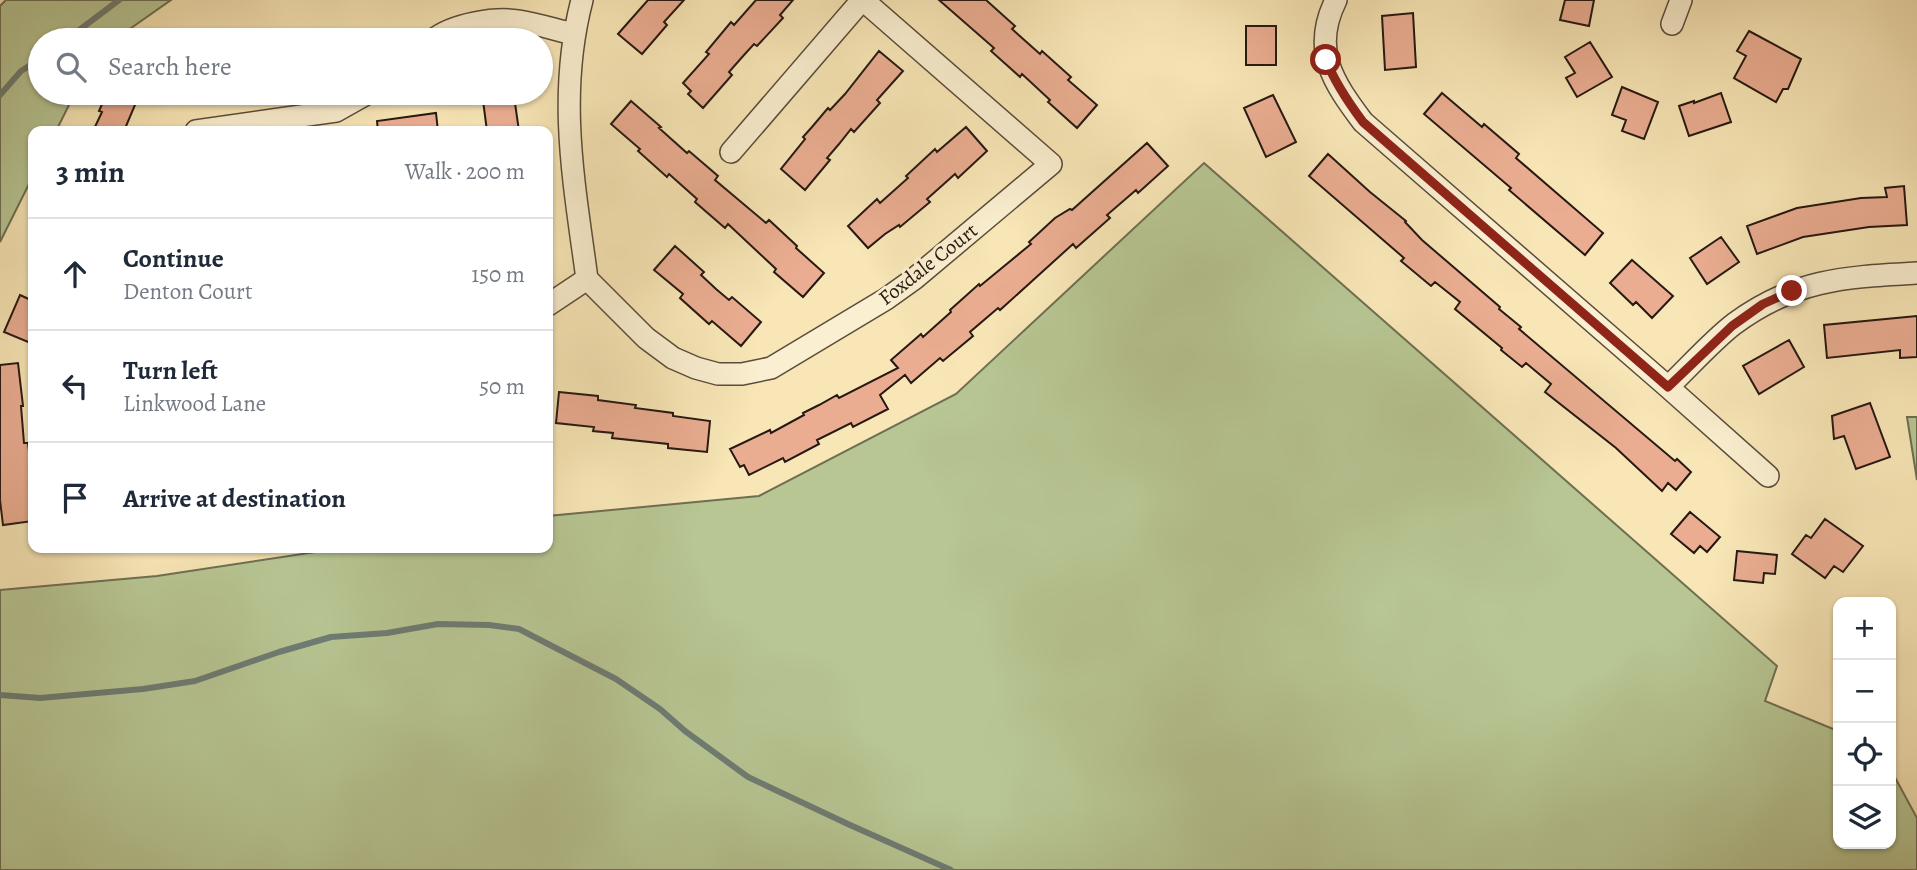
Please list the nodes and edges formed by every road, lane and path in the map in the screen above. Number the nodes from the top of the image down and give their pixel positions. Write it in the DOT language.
graph roads {
  1 [pos="582,0"];
  2 [pos="862,0"];
  3 [pos="1336,0"];
  4 [pos="1681,0"];
  5 [pos="1672,23"];
  6 [pos="457,28"];
  7 [pos="548,28"];
  8 [pos="553,29"];
  9 [pos="574,34"];
  10 [pos="346,105"];
  11 [pos="230,126"];
  12 [pos="731,152"];
  13 [pos="1917,274"];
  14 [pos="587,279"];
  15 [pos="553,302"];
  16 [pos="1668,387"];
  17 [pos="1768,476"];
  1 -- 9 [label="street"];
  2 -- 12 [label="street"];
  2 -- 14 [label="street, Foxdale Court"];
  3 -- 16 [label="street"];
  4 -- 5 [label="street"];
  6 -- 7 [label="street"];
  8 -- 9 [label="street"];
  9 -- 14 [label="street"];
  10 -- 11 [label="street"];
  13 -- 16 [label="street"];
  14 -- 15 [label="street"];
  16 -- 17 [label="street"];
}
